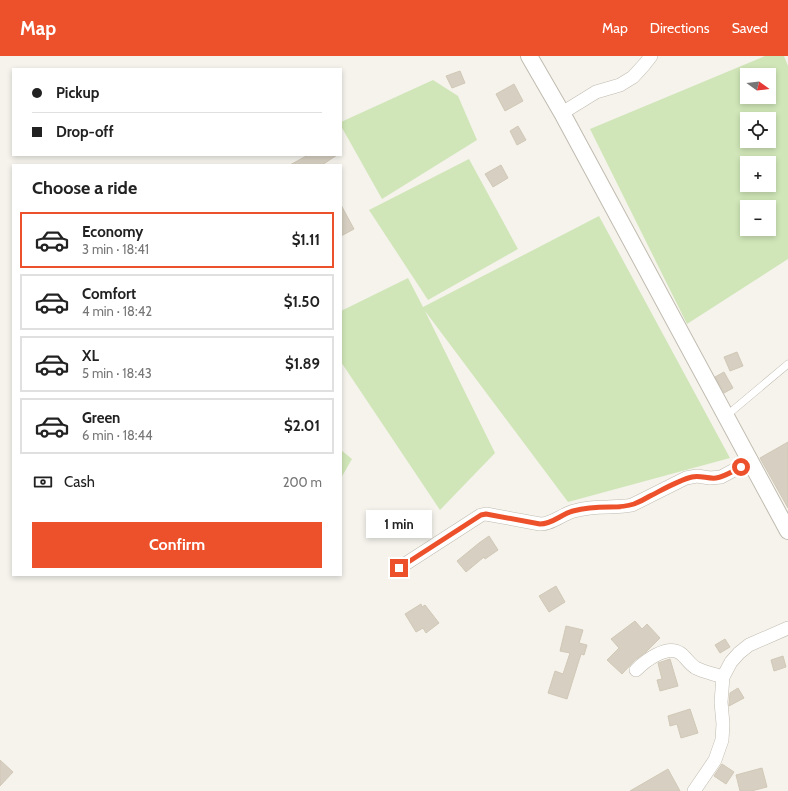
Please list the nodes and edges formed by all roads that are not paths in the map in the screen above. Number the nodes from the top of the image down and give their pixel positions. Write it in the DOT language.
graph roads {
  1 [pos="529,56"];
  2 [pos="651,56"];
  3 [pos="562,113"];
  4 [pos="788,364"];
  5 [pos="726,416"];
  6 [pos="751,461"];
  7 [pos="788,531"];
  8 [pos="399,568"];
  9 [pos="788,628"];
  10 [pos="636,670"];
  11 [pos="722,677"];
  12 [pos="694,791"];
  1 -- 3 [label="street"];
  2 -- 3 [label="street"];
  3 -- 5 [label="street"];
  4 -- 5 [label="lane"];
  5 -- 6 [label="street"];
  6 -- 7 [label="street"];
  6 -- 8 [label="street"];
  9 -- 11 [label="street"];
  10 -- 11 [label="street"];
  11 -- 12 [label="street"];
}
